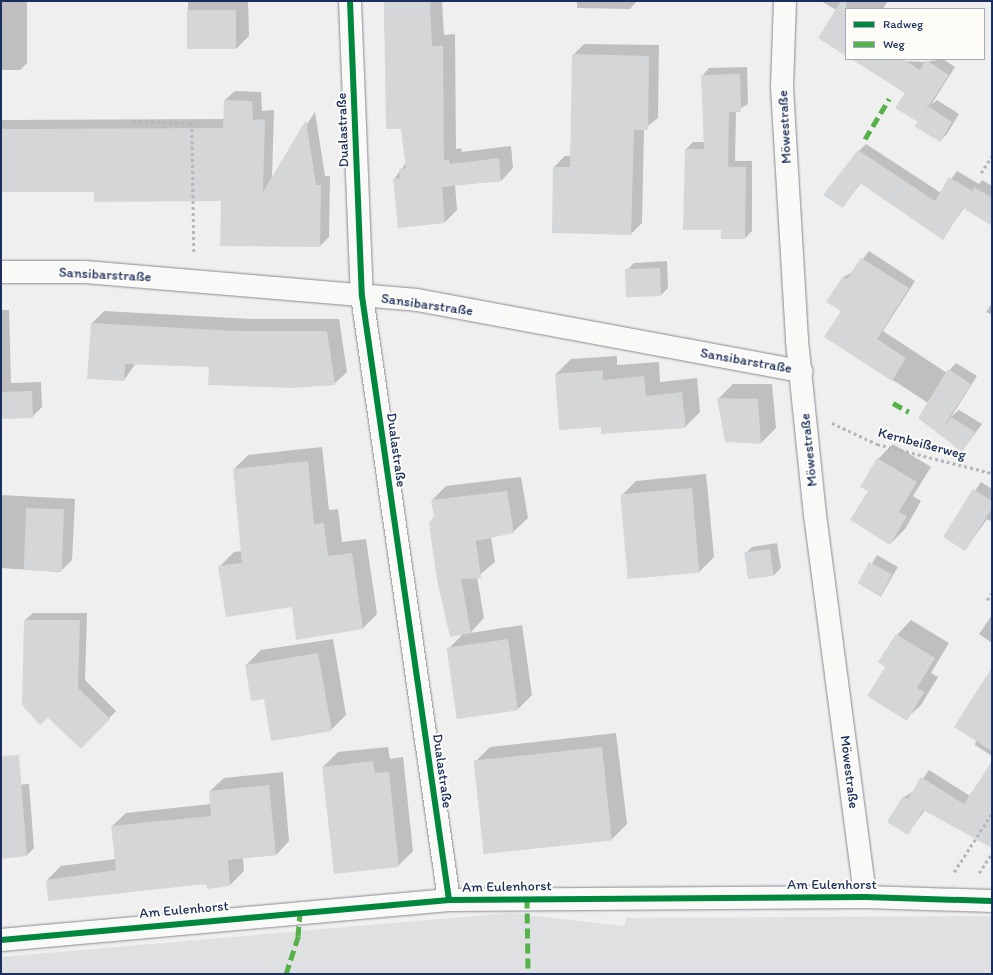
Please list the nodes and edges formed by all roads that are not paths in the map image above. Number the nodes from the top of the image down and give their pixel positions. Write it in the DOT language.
graph roads {
  1 [pos="350,1"];
  2 [pos="785,1"];
  3 [pos="1,272"];
  4 [pos="362,296"];
  5 [pos="801,371"];
  6 [pos="865,897"];
  7 [pos="449,900"];
  8 [pos="992,901"];
  9 [pos="1,940"];
  1 -- 4 [label="street, Dualastraße"];
  2 -- 5 [label="street, Möwestraße"];
  3 -- 4 [label="street, Sansibarstraße"];
  4 -- 5 [label="street, Sansibarstraße"];
  4 -- 7 [label="street, Dualastraße"];
  5 -- 6 [label="street, Möwestraße"];
  6 -- 7 [label="street, Am Eulenhorst"];
  6 -- 8 [label="street, Am Eulenhorst"];
  7 -- 9 [label="street, Am Eulenhorst"];
}
